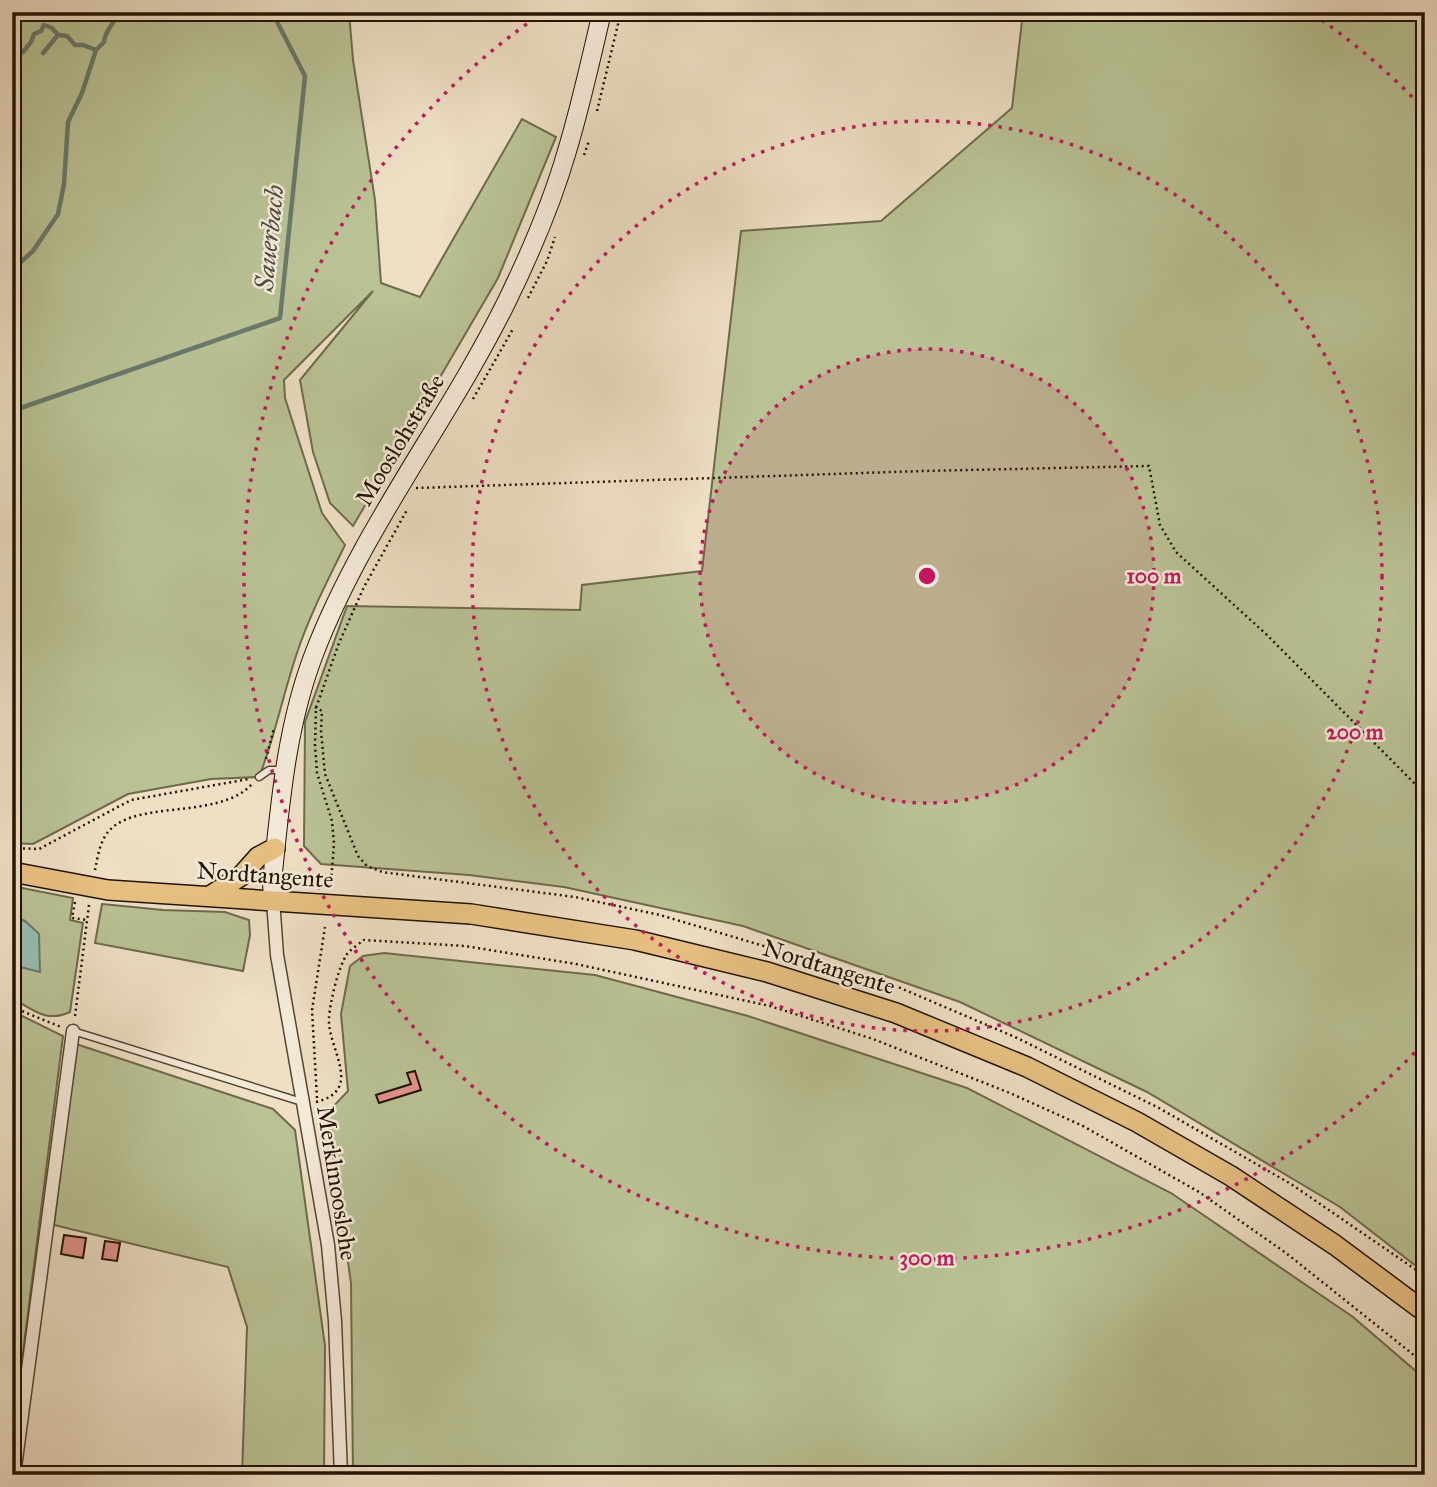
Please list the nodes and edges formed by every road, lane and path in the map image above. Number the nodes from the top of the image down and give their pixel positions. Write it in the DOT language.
graph roads {
  1 [pos="602,12"];
  2 [pos="621,12"];
  3 [pos="596,112"];
  4 [pos="589,138"];
  5 [pos="582,163"];
  6 [pos="556,236"];
  7 [pos="523,308"];
  8 [pos="517,319"];
  9 [pos="473,400"];
  10 [pos="425,478"];
  11 [pos="410,486"];
  12 [pos="411,501"];
  13 [pos="275,727"];
  14 [pos="284,770"];
  15 [pos="259,777"];
  16 [pos="1425,794"];
  17 [pos="12,848"];
  18 [pos="275,848"];
  19 [pos="94,870"];
  20 [pos="12,872"];
  21 [pos="331,881"];
  22 [pos="77,885"];
  23 [pos="209,896"];
  24 [pos="273,900"];
  25 [pos="89,905"];
  26 [pos="87,920"];
  27 [pos="12,1007"];
  28 [pos="73,1031"];
  29 [pos="302,1101"];
  30 [pos="317,1102"];
  31 [pos="1425,1312"];
  32 [pos="1425,1364"];
  33 [pos="14,1475"];
  34 [pos="341,1475"];
  1 -- 11 [label="street, Mooslohstraße"];
  2 -- 3 [label="path"];
  4 -- 5 [label="path"];
  6 -- 7 [label="path"];
  8 -- 9 [label="path"];
  10 -- 11 [label="path"];
  11 -- 14 [label="street, Mooslohstraße"];
  11 -- 16 [label="path"];
  12 -- 21 [label="path"];
  13 -- 15 [label="path"];
  14 -- 15 [label="lane"];
  14 -- 18 [label="street, Mooslohstraße"];
  15 -- 17 [label="path"];
  15 -- 19 [label="path"];
  18 -- 23 [label="main road"];
  18 -- 24 [label="street, Mooslohstraße"];
  20 -- 22 [label="main road, Nordtangente"];
  22 -- 23 [label="main road, Nordtangente"];
  22 -- 26 [label="path"];
  23 -- 24 [label="main road, Nordtangente"];
  24 -- 29 [label="street, Merklmooslohe"];
  24 -- 31 [label="main road, Nordtangente"];
  25 -- 26 [label="path"];
  26 -- 28 [label="path"];
  27 -- 28 [label="path"];
  28 -- 29 [label="lane"];
  28 -- 33 [label="street"];
  29 -- 34 [label="street, Merklmooslohe"];
  30 -- 32 [label="path"];
}
